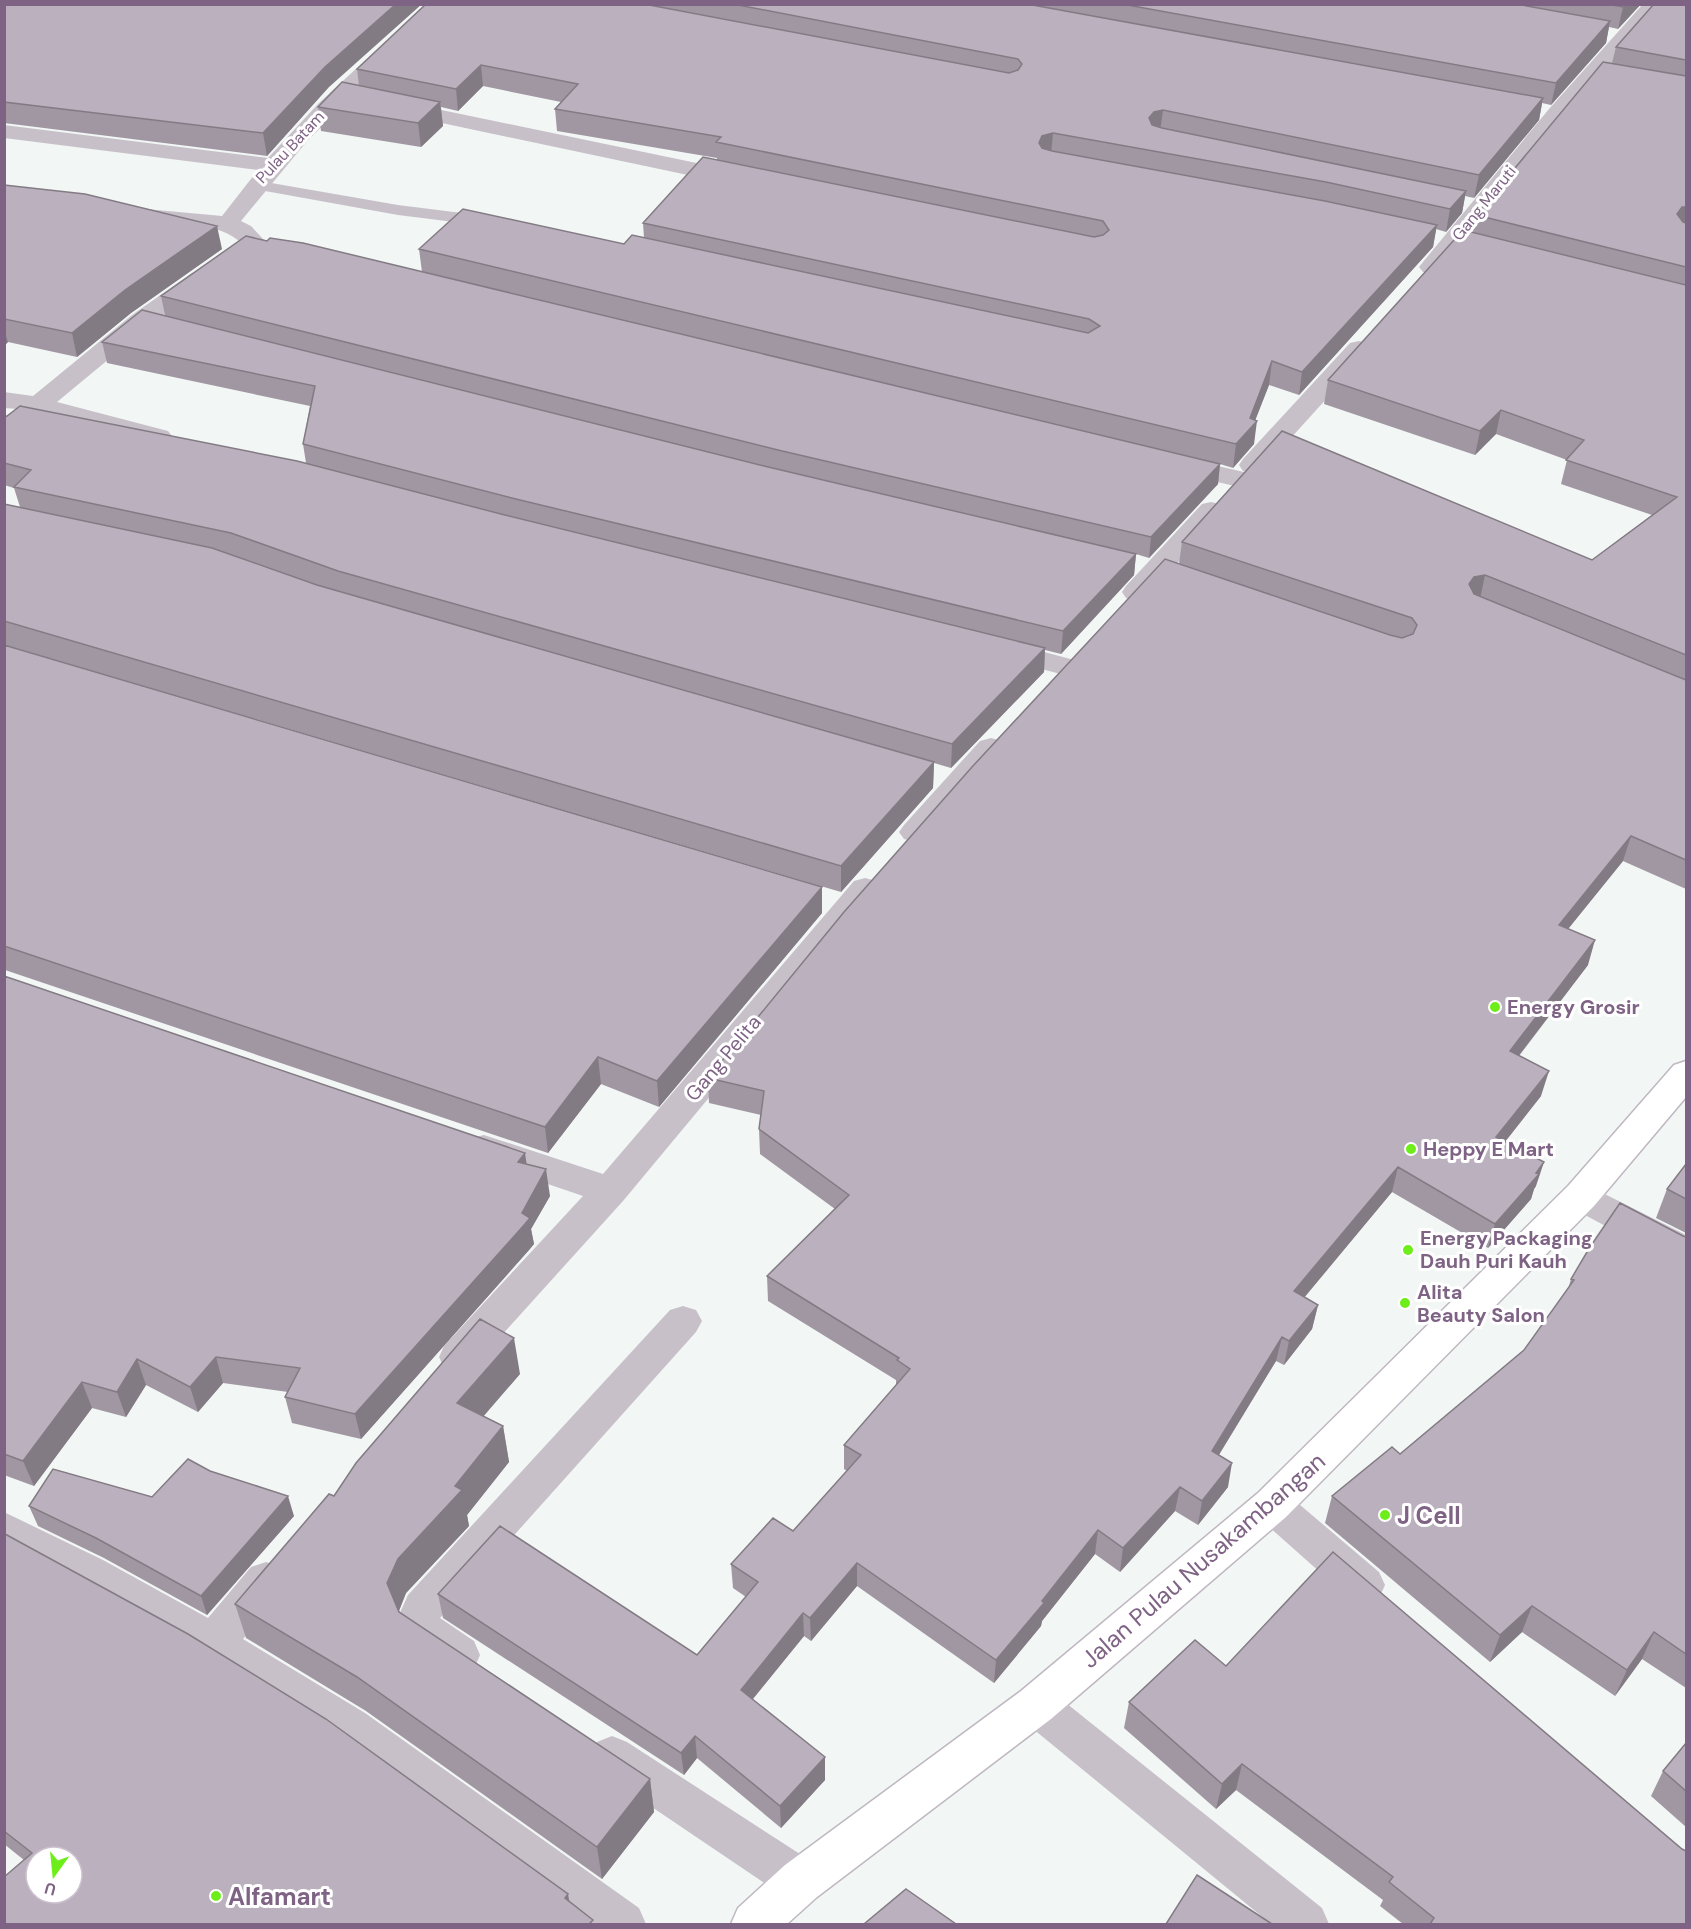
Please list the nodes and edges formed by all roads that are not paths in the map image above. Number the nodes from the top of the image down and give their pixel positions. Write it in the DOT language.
graph roads {
  1 [pos="438,4"];
  2 [pos="1654,5"];
  3 [pos="1676,9"];
  4 [pos="1601,33"];
  5 [pos="1625,38"];
  6 [pos="1593,74"];
  7 [pos="1619,79"];
  8 [pos="338,95"];
  9 [pos="4,131"];
  10 [pos="274,165"];
  11 [pos="752,182"];
  12 [pos="254,185"];
  13 [pos="119,213"];
  14 [pos="228,223"];
  15 [pos="498,223"];
  16 [pos="1417,284"];
  17 [pos="141,320"];
  18 [pos="174,328"];
  19 [pos="1372,334"];
  20 [pos="4,400"];
  21 [pos="40,405"];
  22 [pos="4,433"];
  23 [pos="178,442"];
  24 [pos="1158,460"];
  25 [pos="1239,479"];
  26 [pos="1123,563"];
  27 [pos="1168,574"];
  28 [pos="982,644"];
  29 [pos="1068,667"];
  30 [pos="1044,692"];
  31 [pos="1013,725"];
  32 [pos="814,898"];
  33 [pos="849,908"];
  34 [pos="1686,1074"];
  35 [pos="452,1136"];
  36 [pos="610,1191"];
  37 [pos="1581,1196"];
  38 [pos="1686,1252"];
  39 [pos="683,1321"];
  40 [pos="442,1377"];
  41 [pos="1272,1505"];
  42 [pos="4,1530"];
  43 [pos="289,1554"];
  44 [pos="1395,1611"];
  45 [pos="213,1643"];
  46 [pos="494,1678"];
  47 [pos="1036,1705"];
  48 [pos="583,1737"];
  49 [pos="801,1881"];
  50 [pos="766,1921"];
  51 [pos="624,1924"];
  52 [pos="1306,1924"];
  1 -- 8 [label="street, Pulau Batam"];
  2 -- 3 [label="street"];
  2 -- 5 [label="street, Gang Maruti"];
  4 -- 5 [label="street"];
  5 -- 6 [label="street, Gang Maruti"];
  6 -- 7 [label="street"];
  6 -- 16 [label="street, Gang Maruti"];
  8 -- 10 [label="street, Pulau Batam"];
  8 -- 11 [label="street"];
  9 -- 10 [label="street"];
  10 -- 12 [label="street, Pulau Batam"];
  12 -- 14 [label="street, Pulau Batam"];
  12 -- 15 [label="lane"];
  13 -- 14 [label="street"];
  14 -- 17 [label="street"];
  17 -- 18 [label="street"];
  17 -- 21 [label="street"];
  19 -- 25 [label="street"];
  20 -- 21 [label="street"];
  21 -- 22 [label="street"];
  21 -- 23 [label="street"];
  24 -- 25 [label="street"];
  25 -- 27 [label="street"];
  26 -- 27 [label="street"];
  27 -- 29 [label="street"];
  28 -- 29 [label="street"];
  29 -- 30 [label="street"];
  31 -- 33 [label="street, Gang Pelita"];
  32 -- 33 [label="street"];
  33 -- 36 [label="street, Gang Pelita"];
  34 -- 37 [label="street, Jalan Pulau Nusakambangan"];
  35 -- 36 [label="street"];
  36 -- 40 [label="street, Gang Pelita"];
  37 -- 38 [label="street"];
  37 -- 41 [label="street, Jalan Pulau Nusakambangan"];
  39 -- 46 [label="street"];
  41 -- 44 [label="street"];
  41 -- 47 [label="street, Jalan Pulau Nusakambangan"];
  42 -- 45 [label="street"];
  43 -- 45 [label="street"];
  45 -- 51 [label="street"];
  47 -- 49 [label="street, Jalan Pulau Nusakambangan"];
  47 -- 52 [label="street"];
  48 -- 49 [label="street"];
  49 -- 50 [label="street, Jalan Pulau Nusakambangan"];
}
